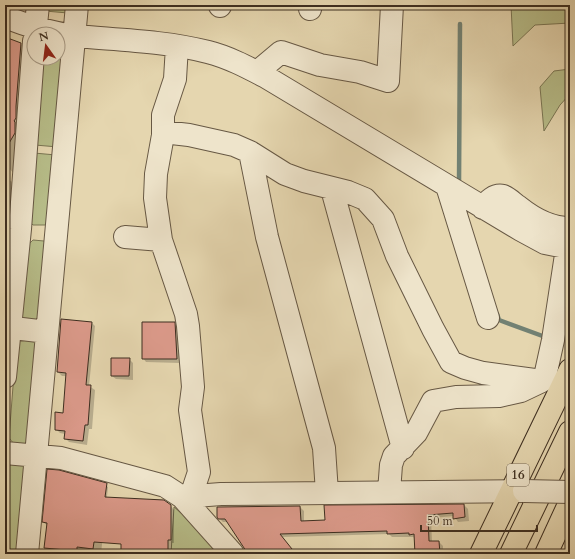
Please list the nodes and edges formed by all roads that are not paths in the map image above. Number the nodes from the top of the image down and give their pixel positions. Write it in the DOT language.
graph roads {
  1 [pos="38,5"];
  2 [pos="77,5"];
  3 [pos="392,5"];
  4 [pos="5,17"];
  5 [pos="36,26"];
  6 [pos="26,29"];
  7 [pos="66,36"];
  8 [pos="74,36"];
  9 [pos="177,46"];
  10 [pos="31,66"];
  11 [pos="256,72"];
  12 [pos="163,132"];
  13 [pos="250,152"];
  14 [pos="447,186"];
  15 [pos="332,189"];
  16 [pos="12,228"];
  17 [pos="125,237"];
  18 [pos="161,240"];
  19 [pos="569,241"];
  20 [pos="488,318"];
  21 [pos="7,327"];
  22 [pos="47,332"];
  23 [pos="451,362"];
  24 [pos="570,370"];
  25 [pos="5,377"];
  26 [pos="542,381"];
  27 [pos="456,397"];
  28 [pos="570,432"];
  29 [pos="402,448"];
  30 [pos="5,453"];
  31 [pos="36,456"];
  32 [pos="517,491"];
  33 [pos="389,492"];
  34 [pos="570,492"];
  35 [pos="327,493"];
  36 [pos="186,497"];
  37 [pos="570,502"];
  38 [pos="27,554"];
  39 [pos="233,554"];
  40 [pos="481,554"];
  41 [pos="511,554"];
  42 [pos="546,554"];
  1 -- 5 [label="street"];
  2 -- 8 [label="street"];
  3 -- 11 [label="street"];
  4 -- 6 [label="street"];
  7 -- 8 [label="street"];
  8 -- 9 [label="street"];
  8 -- 22 [label="street"];
  9 -- 11 [label="street"];
  9 -- 12 [label="street"];
  10 -- 16 [label="street"];
  11 -- 14 [label="street"];
  12 -- 13 [label="street"];
  12 -- 18 [label="street"];
  13 -- 15 [label="street"];
  13 -- 35 [label="street"];
  14 -- 19 [label="street"];
  14 -- 20 [label="street"];
  15 -- 23 [label="street"];
  15 -- 29 [label="street"];
  16 -- 21 [label="street"];
  17 -- 18 [label="street"];
  18 -- 36 [label="street"];
  19 -- 26 [label="street"];
  21 -- 22 [label="street"];
  21 -- 25 [label="street"];
  22 -- 31 [label="street"];
  23 -- 26 [label="street"];
  23 -- 27 [label="street"];
  24 -- 32 [label="highway, 16"];
  26 -- 27 [label="street"];
  27 -- 29 [label="street"];
  28 -- 41 [label="highway"];
  29 -- 33 [label="street"];
  30 -- 31 [label="street"];
  31 -- 36 [label="street"];
  31 -- 38 [label="street"];
  32 -- 33 [label="street"];
  32 -- 34 [label="street, bridge"];
  32 -- 40 [label="highway, 16"];
  33 -- 35 [label="street"];
  35 -- 36 [label="street"];
  36 -- 39 [label="street"];
  37 -- 42 [label="highway"];
}
